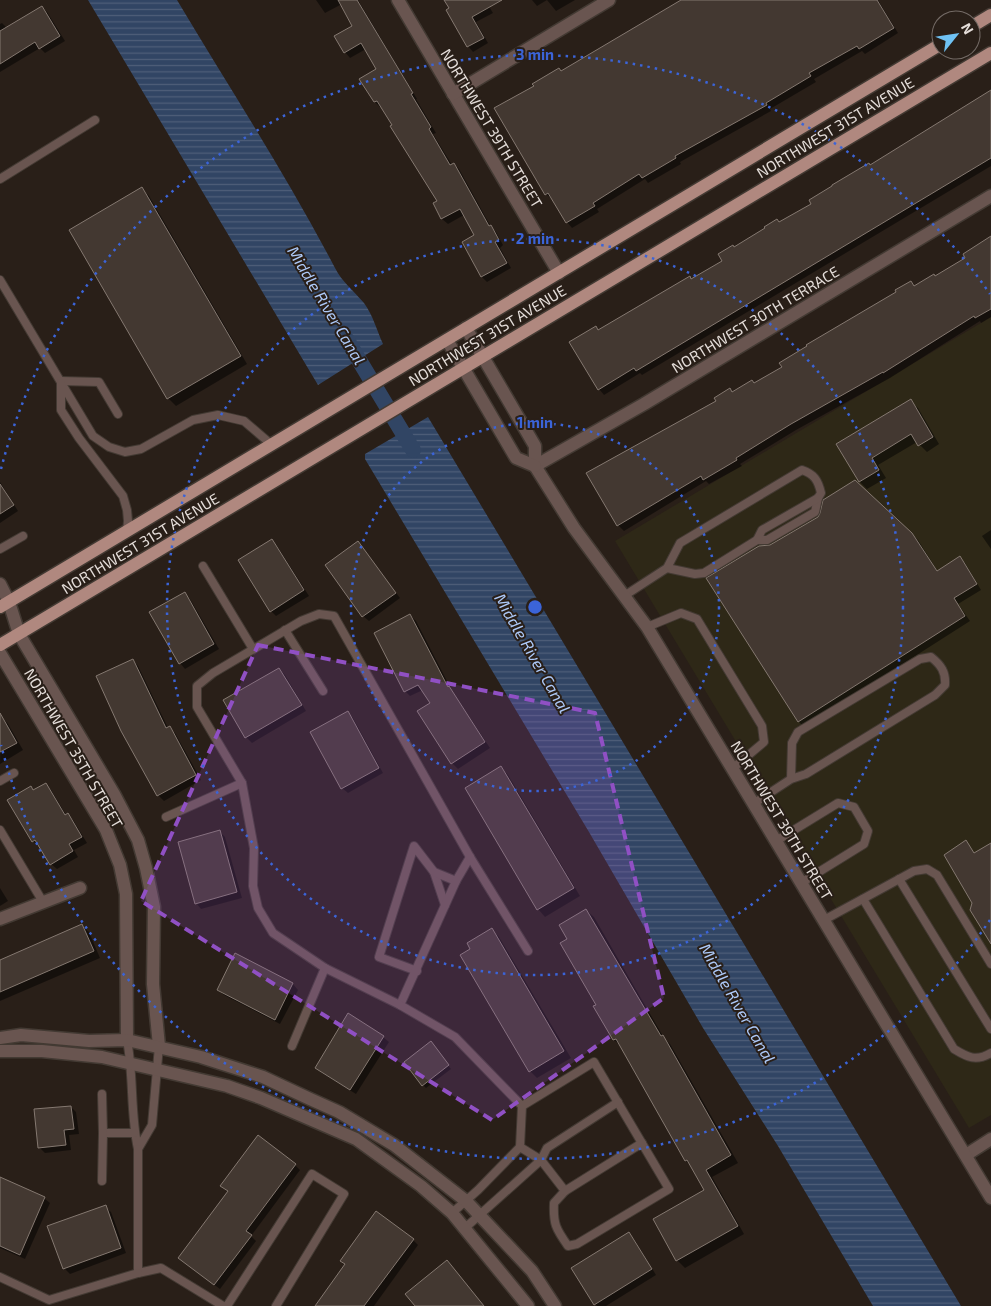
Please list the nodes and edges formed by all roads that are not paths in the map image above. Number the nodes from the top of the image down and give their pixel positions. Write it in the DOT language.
graph roads {
  1 [pos="398,0"];
  2 [pos="609,0"];
  3 [pos="931,50"];
  4 [pos="991,53"];
  5 [pos="453,94"];
  6 [pos="95,120"];
  7 [pos="0,178"];
  8 [pos="991,196"];
  9 [pos="559,273"];
  10 [pos="0,280"];
  11 [pos="466,328"];
  12 [pos="447,340"];
  13 [pos="482,357"];
  14 [pos="464,368"];
  15 [pos="61,381"];
  16 [pos="118,414"];
  17 [pos="272,445"];
  18 [pos="535,466"];
  19 [pos="127,532"];
  20 [pos="23,536"];
  21 [pos="0,550"];
  22 [pos="202,566"];
  23 [pos="668,568"];
  24 [pos="0,584"];
  25 [pos="624,596"];
  26 [pos="4,604"];
  27 [pos="647,627"];
  28 [pos="285,630"];
  29 [pos="20,634"];
  30 [pos="0,645"];
  31 [pos="253,649"];
  32 [pos="0,653"];
  33 [pos="323,691"];
  34 [pos="732,769"];
  35 [pos="14,773"];
  36 [pos="791,779"];
  37 [pos="0,781"];
  38 [pos="242,783"];
  39 [pos="753,804"];
  40 [pos="166,817"];
  41 [pos="0,830"];
  42 [pos="776,841"];
  43 [pos="470,857"];
  44 [pos="434,872"];
  45 [pos="899,879"];
  46 [pos="456,881"];
  47 [pos="801,883"];
  48 [pos="80,888"];
  49 [pos="864,900"];
  50 [pos="43,902"];
  51 [pos="445,906"];
  52 [pos="0,919"];
  53 [pos="824,920"];
  54 [pos="528,951"];
  55 [pos="991,964"];
  56 [pos="325,968"];
  57 [pos="417,971"];
  58 [pos="400,1005"];
  59 [pos="991,1029"];
  60 [pos="0,1038"];
  61 [pos="127,1040"];
  62 [pos="159,1046"];
  63 [pos="292,1046"];
  64 [pos="0,1051"];
  65 [pos="991,1053"];
  66 [pos="132,1064"];
  67 [pos="158,1070"];
  68 [pos="102,1094"];
  69 [pos="618,1102"];
  70 [pos="522,1106"];
  71 [pos="103,1133"];
  72 [pos="134,1133"];
  73 [pos="991,1139"];
  74 [pos="642,1144"];
  75 [pos="520,1147"];
  76 [pos="138,1149"];
  77 [pos="966,1155"];
  78 [pos="541,1160"];
  79 [pos="102,1181"];
  80 [pos="565,1191"];
  81 [pos="991,1198"];
  82 [pos="466,1201"];
  83 [pos="452,1213"];
  84 [pos="479,1214"];
  85 [pos="465,1228"];
  86 [pos="138,1273"];
  87 [pos="0,1277"];
  88 [pos="47,1303"];
  89 [pos="223,1306"];
  90 [pos="228,1306"];
  91 [pos="276,1306"];
  92 [pos="528,1306"];
  93 [pos="555,1306"];
  1 -- 5 [label="street, NORTHWEST 39TH STREET"];
  2 -- 5 [label="street"];
  3 -- 9 [label="main road, NORTHWEST 31ST AVENUE"];
  4 -- 13 [label="main road, NORTHWEST 31ST AVENUE"];
  5 -- 9 [label="street, NORTHWEST 39TH STREET"];
  6 -- 7 [label="lane"];
  8 -- 18 [label="street, NORTHWEST 30TH TERRACE"];
  9 -- 11 [label="main road, NORTHWEST 31ST AVENUE"];
  10 -- 15 [label="lane"];
  11 -- 12 [label="main road, NORTHWEST 31ST AVENUE"];
  11 -- 13 [label="street, NORTHWEST 39TH STREET"];
  12 -- 14 [label="street, NORTHWEST 39TH STREET"];
  12 -- 17 [label="main road, NORTHWEST 31ST AVENUE"];
  13 -- 14 [label="main road, NORTHWEST 31ST AVENUE"];
  13 -- 18 [label="street, NORTHWEST 39TH STREET"];
  14 -- 18 [label="street, NORTHWEST 39TH STREET"];
  14 -- 29 [label="main road, NORTHWEST 31ST AVENUE"];
  15 -- 16 [label="lane"];
  15 -- 17 [label="lane"];
  15 -- 19 [label="lane"];
  17 -- 19 [label="main road, NORTHWEST 31ST AVENUE"];
  18 -- 25 [label="street, NORTHWEST 39TH STREET"];
  19 -- 26 [label="main road, NORTHWEST 31ST AVENUE"];
  20 -- 21 [label="lane"];
  22 -- 31 [label="lane"];
  23 -- 23 [label="lane"];
  23 -- 25 [label="lane"];
  24 -- 26 [label="street"];
  25 -- 27 [label="street, NORTHWEST 39TH STREET"];
  26 -- 29 [label="street"];
  27 -- 34 [label="street, NORTHWEST 39TH STREET"];
  27 -- 34 [label="lane"];
  28 -- 31 [label="lane"];
  28 -- 33 [label="lane"];
  28 -- 43 [label="lane"];
  29 -- 30 [label="main road, NORTHWEST 31ST AVENUE"];
  29 -- 62 [label="street"];
  31 -- 38 [label="lane"];
  32 -- 61 [label="street, NORTHWEST 35TH STREET"];
  34 -- 39 [label="street, NORTHWEST 39TH STREET"];
  35 -- 37 [label="lane"];
  36 -- 36 [label="lane"];
  36 -- 39 [label="lane"];
  38 -- 40 [label="lane"];
  38 -- 56 [label="lane"];
  39 -- 42 [label="street, NORTHWEST 39TH STREET"];
  41 -- 50 [label="lane"];
  42 -- 47 [label="street, NORTHWEST 39TH STREET"];
  42 -- 47 [label="lane"];
  43 -- 46 [label="lane"];
  43 -- 54 [label="lane"];
  44 -- 46 [label="lane"];
  44 -- 51 [label="lane"];
  44 -- 57 [label="lane"];
  45 -- 49 [label="lane"];
  45 -- 55 [label="lane"];
  45 -- 59 [label="lane"];
  46 -- 51 [label="lane"];
  47 -- 53 [label="street, NORTHWEST 39TH STREET"];
  48 -- 50 [label="street"];
  49 -- 53 [label="lane"];
  49 -- 65 [label="lane"];
  50 -- 52 [label="street"];
  51 -- 57 [label="lane"];
  53 -- 77 [label="street, NORTHWEST 39TH STREET"];
  56 -- 58 [label="lane"];
  56 -- 63 [label="lane"];
  57 -- 58 [label="lane"];
  58 -- 70 [label="lane"];
  60 -- 61 [label="street"];
  61 -- 62 [label="street"];
  61 -- 66 [label="lane"];
  62 -- 67 [label="lane"];
  62 -- 82 [label="street"];
  64 -- 66 [label="street"];
  66 -- 67 [label="street"];
  66 -- 72 [label="lane"];
  67 -- 76 [label="lane"];
  67 -- 83 [label="street"];
  68 -- 71 [label="lane"];
  69 -- 70 [label="lane"];
  69 -- 74 [label="lane"];
  69 -- 78 [label="lane"];
  70 -- 75 [label="lane"];
  71 -- 72 [label="lane"];
  71 -- 79 [label="lane"];
  72 -- 76 [label="lane"];
  73 -- 77 [label="street"];
  74 -- 80 [label="lane"];
  74 -- 80 [label="lane"];
  75 -- 78 [label="lane"];
  75 -- 82 [label="lane"];
  76 -- 86 [label="lane"];
  77 -- 81 [label="street, NORTHWEST 39TH STREET"];
  78 -- 80 [label="lane"];
  78 -- 84 [label="lane"];
  82 -- 83 [label="lane"];
  82 -- 84 [label="street"];
  83 -- 85 [label="street"];
  84 -- 85 [label="lane"];
  84 -- 93 [label="street"];
  85 -- 92 [label="street"];
  86 -- 88 [label="lane"];
  86 -- 89 [label="lane"];
  87 -- 88 [label="lane"];
  90 -- 91 [label="lane"];
}
